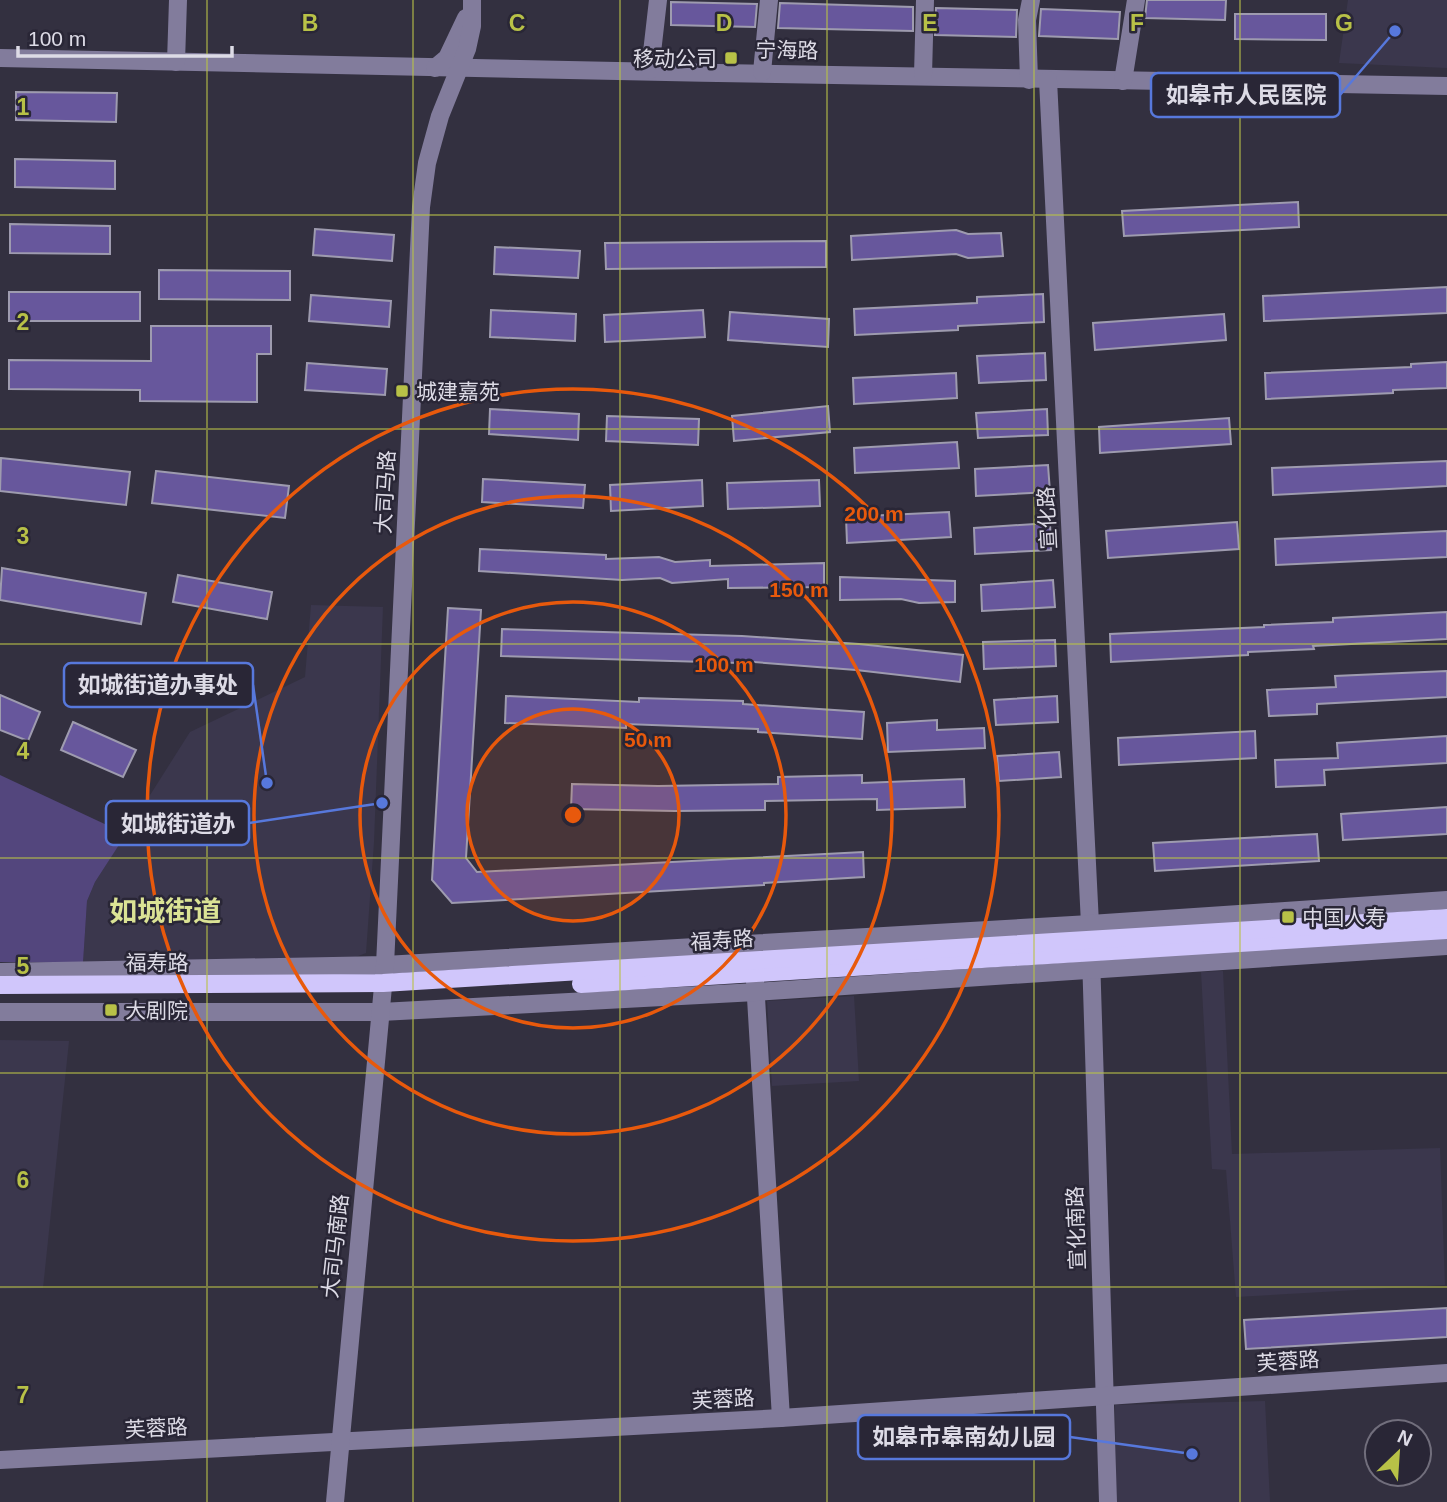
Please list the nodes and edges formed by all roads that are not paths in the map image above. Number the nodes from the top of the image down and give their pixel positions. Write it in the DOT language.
graph roads {
  1 [pos="177,0"];
  2 [pos="658,0"];
  3 [pos="769,0"];
  4 [pos="925,0"];
  5 [pos="1031,0"];
  6 [pos="1136,0"];
  7 [pos="472,1"];
  8 [pos="0,58"];
  9 [pos="176,62"];
  10 [pos="435,68"];
  11 [pos="458,69"];
  12 [pos="650,70"];
  13 [pos="762,72"];
  14 [pos="923,75"];
  15 [pos="1029,80"];
  16 [pos="1048,80"];
  17 [pos="1123,80"];
  18 [pos="1447,86"];
  19 [pos="1447,900"];
  20 [pos="1447,918"];
  21 [pos="1447,930"];
  22 [pos="1447,946"];
  23 [pos="1090,947"];
  24 [pos="385,965"];
  25 [pos="0,972"];
  26 [pos="755,983"];
  27 [pos="0,985"];
  28 [pos="382,997"];
  29 [pos="0,998"];
  30 [pos="0,1012"];
  31 [pos="1447,1373"];
  32 [pos="1104,1397"];
  33 [pos="781,1418"];
  34 [pos="339,1440"];
  35 [pos="0,1460"];
  36 [pos="335,1502"];
  37 [pos="1108,1502"];
  1 -- 9 [label="street"];
  2 -- 12 [label="street"];
  3 -- 13 [label="street"];
  4 -- 14 [label="street"];
  5 -- 15 [label="street"];
  6 -- 17 [label="street"];
  7 -- 10 [label="street"];
  7 -- 11 [label="street, 大司马路"];
  8 -- 9 [label="street, 宁海路"];
  9 -- 10 [label="street, 宁海路"];
  10 -- 11 [label="street, 宁海路"];
  11 -- 12 [label="street, 宁海路"];
  11 -- 24 [label="street, 大司马路"];
  12 -- 13 [label="street, 宁海路"];
  13 -- 14 [label="street, 宁海路"];
  14 -- 15 [label="street, 宁海路"];
  15 -- 16 [label="street, 宁海路"];
  16 -- 17 [label="street, 宁海路"];
  16 -- 23 [label="street, 宣化路"];
  17 -- 18 [label="street, 宁海路"];
  19 -- 23 [label="street"];
  20 -- 23 [label="main road, 福寿路"];
  21 -- 23 [label="main road, 福寿路"];
  22 -- 23 [label="street"];
  23 -- 24 [label="street"];
  23 -- 26 [label="main road, 福寿路"];
  23 -- 28 [label="main road, 福寿路"];
  23 -- 32 [label="street, 宣化南路"];
  24 -- 25 [label="street"];
  24 -- 28 [label="street, 大司马路"];
  26 -- 28 [label="main road, 福寿路"];
  26 -- 33 [label="street"];
  27 -- 28 [label="main road, 福寿路"];
  28 -- 29 [label="main road, 福寿路"];
  28 -- 30 [label="street"];
  28 -- 34 [label="street, 大司马南路"];
  31 -- 32 [label="street, 芙蓉路"];
  32 -- 33 [label="street, 芙蓉路"];
  32 -- 37 [label="street, 宣化南路"];
  33 -- 34 [label="street, 芙蓉路"];
  34 -- 35 [label="street, 芙蓉路"];
  34 -- 36 [label="street, 大司马南路"];
}
